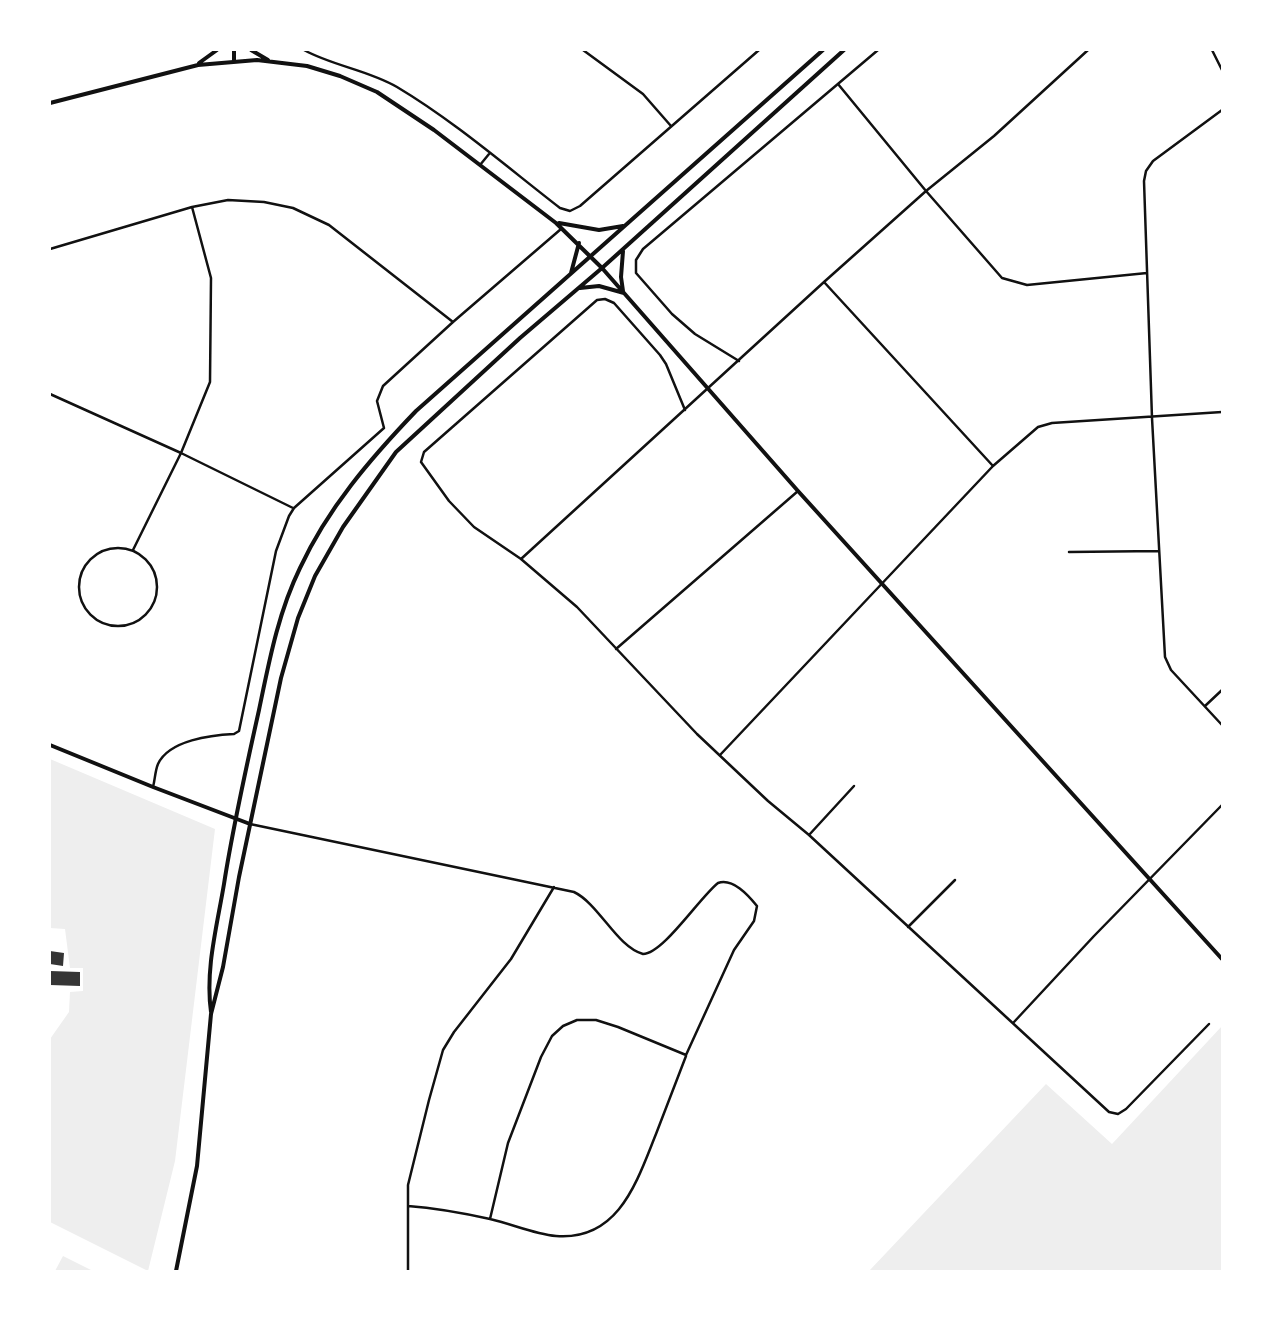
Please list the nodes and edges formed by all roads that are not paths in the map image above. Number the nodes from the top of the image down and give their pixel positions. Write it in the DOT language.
graph roads {
  1 [pos="217,50"];
  2 [pos="234,50"];
  3 [pos="251,50"];
  4 [pos="304,50"];
  5 [pos="582,50"];
  6 [pos="759,50"];
  7 [pos="824,50"];
  8 [pos="844,50"];
  9 [pos="878,50"];
  10 [pos="1088,50"];
  11 [pos="1212,50"];
  12 [pos="234,61"];
  13 [pos="271,62"];
  14 [pos="198,65"];
  15 [pos="1222,70"];
  16 [pos="838,84"];
  17 [pos="50,103"];
  18 [pos="1222,110"];
  19 [pos="671,126"];
  20 [pos="489,154"];
  21 [pos="480,166"];
  22 [pos="926,191"];
  23 [pos="192,207"];
  24 [pos="556,223"];
  25 [pos="624,225"];
  26 [pos="562,228"];
  27 [pos="579,244"];
  28 [pos="50,249"];
  29 [pos="623,249"];
  30 [pos="590,256"];
  31 [pos="602,268"];
  32 [pos="1147,273"];
  33 [pos="570,275"];
  34 [pos="824,282"];
  35 [pos="579,288"];
  36 [pos="624,293"];
  37 [pos="454,322"];
  38 [pos="738,361"];
  39 [pos="708,390"];
  40 [pos="50,394"];
  41 [pos="685,410"];
  42 [pos="1222,412"];
  43 [pos="1152,418"];
  44 [pos="181,453"];
  45 [pos="993,466"];
  46 [pos="798,491"];
  47 [pos="294,508"];
  48 [pos="133,550"];
  49 [pos="1159,551"];
  50 [pos="1069,552"];
  51 [pos="521,559"];
  52 [pos="882,583"];
  53 [pos="616,649"];
  54 [pos="1222,690"];
  55 [pos="1205,706"];
  56 [pos="1222,726"];
  57 [pos="50,745"];
  58 [pos="720,755"];
  59 [pos="854,786"];
  60 [pos="153,788"];
  61 [pos="1222,804"];
  62 [pos="234,820"];
  63 [pos="250,824"];
  64 [pos="809,836"];
  65 [pos="955,880"];
  66 [pos="1150,880"];
  67 [pos="554,887"];
  68 [pos="908,927"];
  69 [pos="1222,959"];
  70 [pos="211,1014"];
  71 [pos="1014,1022"];
  72 [pos="1209,1024"];
  73 [pos="686,1055"];
  74 [pos="408,1206"];
  75 [pos="490,1219"];
  76 [pos="176,1271"];
  77 [pos="408,1271"];
  1 -- 14 [label="main road"];
  2 -- 12 [label="main road"];
  3 -- 13 [label="main road"];
  4 -- 20 [label="street"];
  5 -- 19 [label="street"];
  6 -- 19 [label="street"];
  7 -- 25 [label="main road"];
  8 -- 29 [label="main road"];
  9 -- 16 [label="street"];
  10 -- 22 [label="street"];
  11 -- 15 [label="street"];
  12 -- 13 [label="main road"];
  12 -- 14 [label="main road"];
  13 -- 21 [label="main road"];
  14 -- 17 [label="main road"];
  16 -- 22 [label="street"];
  16 -- 38 [label="street"];
  18 -- 32 [label="street"];
  19 -- 20 [label="street"];
  20 -- 21 [label="street"];
  21 -- 24 [label="main road"];
  22 -- 32 [label="street"];
  22 -- 34 [label="street"];
  23 -- 28 [label="street"];
  23 -- 37 [label="street"];
  23 -- 44 [label="street"];
  24 -- 25 [label="main road"];
  24 -- 26 [label="main road"];
  25 -- 30 [label="main road"];
  26 -- 27 [label="main road"];
  26 -- 37 [label="street"];
  27 -- 30 [label="main road"];
  27 -- 33 [label="main road"];
  29 -- 31 [label="main road"];
  29 -- 36 [label="main road"];
  30 -- 31 [label="main road"];
  30 -- 33 [label="main road"];
  31 -- 35 [label="main road"];
  31 -- 36 [label="main road"];
  32 -- 43 [label="street"];
  33 -- 62 [label="main road"];
  34 -- 38 [label="street"];
  34 -- 45 [label="street"];
  35 -- 36 [label="main road"];
  35 -- 63 [label="main road"];
  36 -- 39 [label="main road"];
  37 -- 47 [label="street"];
  38 -- 39 [label="street"];
  39 -- 41 [label="street"];
  39 -- 46 [label="main road"];
  40 -- 44 [label="street"];
  41 -- 51 [label="street"];
  41 -- 51 [label="street"];
  42 -- 43 [label="street"];
  43 -- 45 [label="street"];
  43 -- 49 [label="street"];
  44 -- 47 [label="street"];
  44 -- 48 [label="street"];
  45 -- 52 [label="street"];
  46 -- 52 [label="main road"];
  46 -- 53 [label="street"];
  47 -- 60 [label="street"];
  48 -- 48 [label="street"];
  49 -- 50 [label="street"];
  49 -- 55 [label="street"];
  51 -- 53 [label="street"];
  52 -- 58 [label="street"];
  52 -- 66 [label="main road"];
  53 -- 58 [label="street"];
  54 -- 55 [label="street"];
  55 -- 56 [label="street"];
  57 -- 60 [label="main road"];
  58 -- 64 [label="street"];
  59 -- 64 [label="street"];
  60 -- 62 [label="main road"];
  61 -- 66 [label="street"];
  62 -- 63 [label="main road"];
  62 -- 70 [label="main road"];
  63 -- 67 [label="street"];
  63 -- 70 [label="main road"];
  64 -- 68 [label="street"];
  65 -- 68 [label="street"];
  66 -- 69 [label="main road"];
  66 -- 71 [label="street"];
  67 -- 73 [label="street"];
  67 -- 74 [label="street"];
  68 -- 71 [label="street"];
  70 -- 76 [label="main road"];
  71 -- 72 [label="street"];
  73 -- 75 [label="street"];
  73 -- 75 [label="street"];
  74 -- 75 [label="street"];
  74 -- 77 [label="street"];
}
